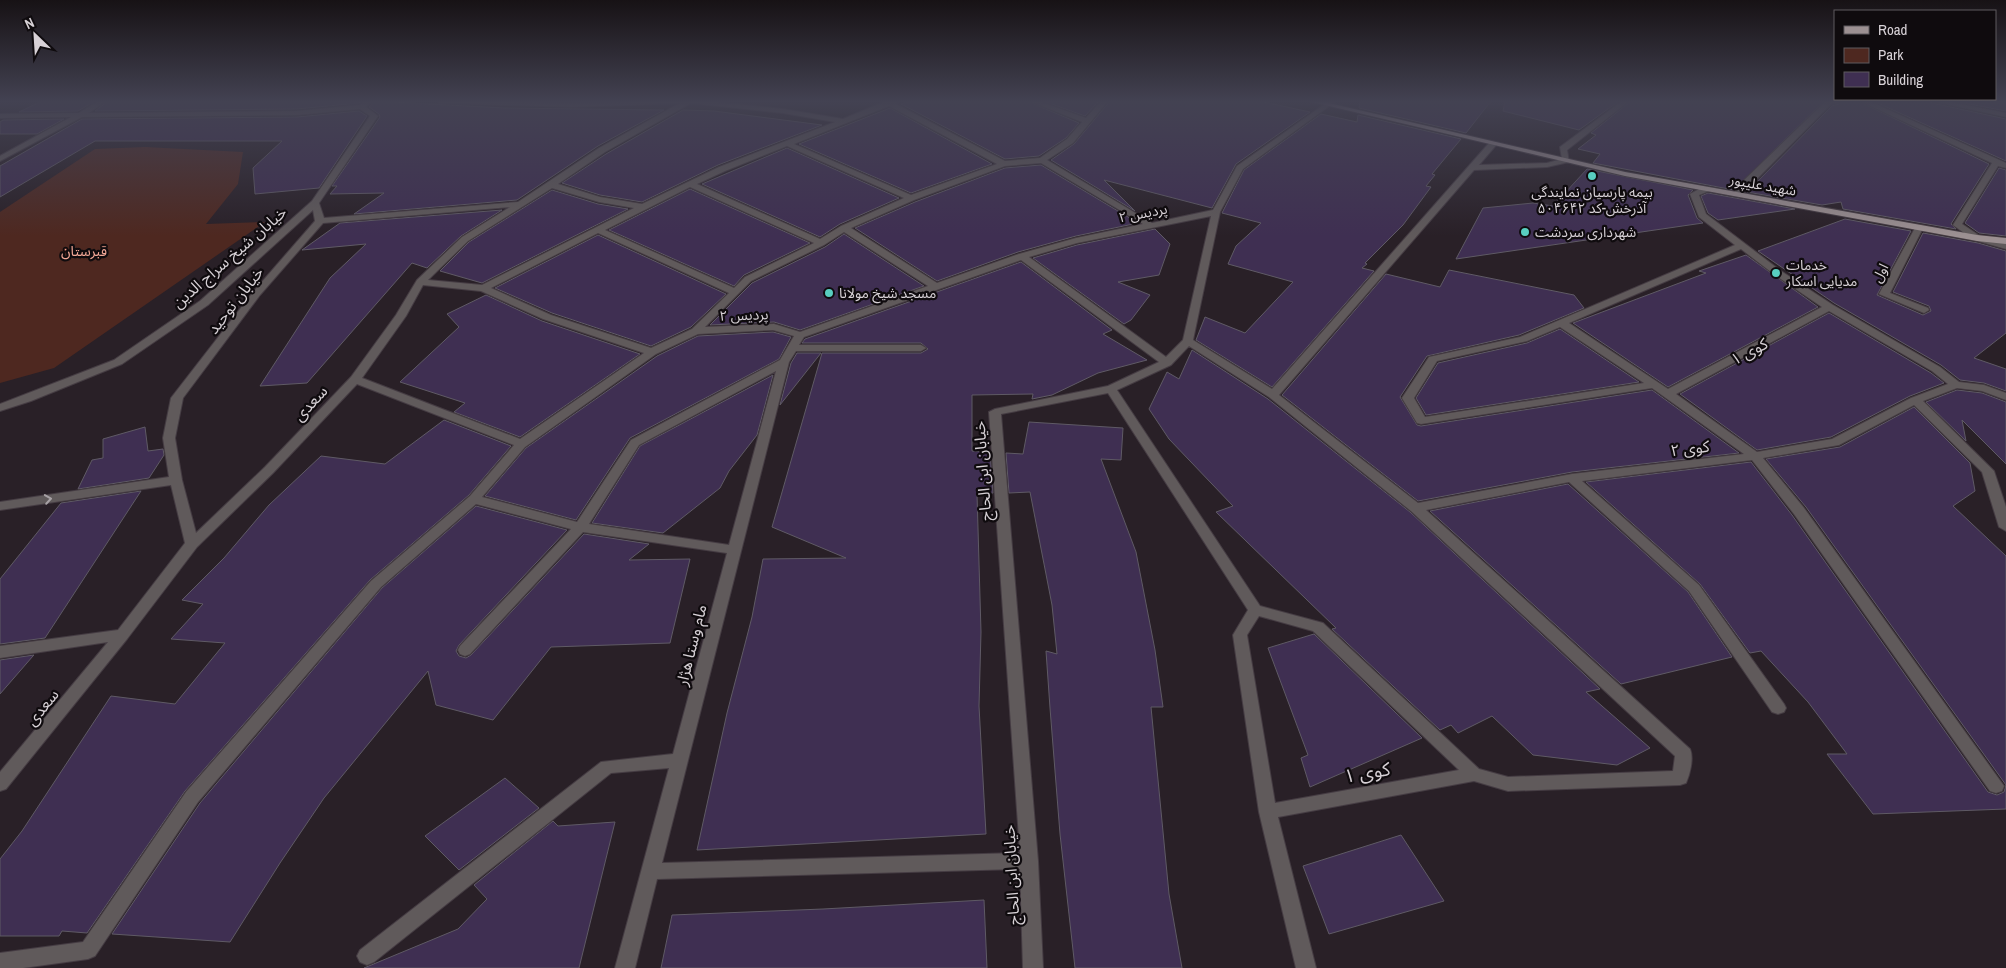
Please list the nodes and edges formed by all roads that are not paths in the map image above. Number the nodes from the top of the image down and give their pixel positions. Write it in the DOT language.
graph roads {
  1 [pos="24,146"];
  2 [pos="353,146"];
  3 [pos="609,146"];
  4 [pos="778,146"];
  5 [pos="793,146"];
  6 [pos="972,146"];
  7 [pos="1061,146"];
  8 [pos="1270,146"];
  9 [pos="1492,146"];
  10 [pos="1504,146"];
  11 [pos="1567,146"];
  12 [pos="1784,146"];
  13 [pos="1960,146"];
  14 [pos="0,159"];
  15 [pos="1042,160"];
  16 [pos="1566,160"];
  17 [pos="1996,163"];
  18 [pos="1004,164"];
  19 [pos="2006,166"];
  20 [pos="1473,168"];
  21 [pos="551,185"];
  22 [pos="692,185"];
  23 [pos="1706,189"];
  24 [pos="1737,194"];
  25 [pos="911,198"];
  26 [pos="315,202"];
  27 [pos="519,204"];
  28 [pos="643,207"];
  29 [pos="1216,212"];
  30 [pos="320,220"];
  31 [pos="1150,225"];
  32 [pos="844,228"];
  33 [pos="1919,228"];
  34 [pos="599,230"];
  35 [pos="1977,238"];
  36 [pos="2006,241"];
  37 [pos="821,243"];
  38 [pos="1742,245"];
  39 [pos="2006,246"];
  40 [pos="1022,256"];
  41 [pos="420,282"];
  42 [pos="935,286"];
  43 [pos="483,288"];
  44 [pos="735,292"];
  45 [pos="1829,307"];
  46 [pos="1924,310"];
  47 [pos="1560,322"];
  48 [pos="696,331"];
  49 [pos="800,335"];
  50 [pos="1188,341"];
  51 [pos="792,348"];
  52 [pos="922,348"];
  53 [pos="652,352"];
  54 [pos="784,362"];
  55 [pos="1167,363"];
  56 [pos="355,379"];
  57 [pos="1956,384"];
  58 [pos="1653,385"];
  59 [pos="1111,389"];
  60 [pos="1668,394"];
  61 [pos="1273,395"];
  62 [pos="2006,397"];
  63 [pos="1915,400"];
  64 [pos="0,408"];
  65 [pos="521,444"];
  66 [pos="1755,456"];
  67 [pos="1572,478"];
  68 [pos="176,480"];
  69 [pos="474,499"];
  70 [pos="0,506"];
  71 [pos="1416,508"];
  72 [pos="580,527"];
  73 [pos="2006,528"];
  74 [pos="192,544"];
  75 [pos="734,550"];
  76 [pos="1255,610"];
  77 [pos="122,635"];
  78 [pos="465,650"];
  79 [pos="0,652"];
  80 [pos="1778,708"];
  81 [pos="680,760"];
  82 [pos="1474,774"];
  83 [pos="0,784"];
  84 [pos="1996,786"];
  85 [pos="1268,812"];
  86 [pos="1029,861"];
  87 [pos="651,871"];
  88 [pos="367,956"];
  89 [pos="0,962"];
  90 [pos="626,968"];
  91 [pos="1033,968"];
  92 [pos="1306,968"];
  1 -- 14 [label="street"];
  2 -- 26 [label="street"];
  3 -- 21 [label="street, سعدی"];
  4 -- 22 [label="street"];
  5 -- 25 [label="street"];
  6 -- 18 [label="street"];
  7 -- 15 [label="street"];
  8 -- 29 [label="street"];
  9 -- 20 [label="street"];
  10 -- 16 [label="main road, شهید علیپور"];
  11 -- 16 [label="street"];
  12 -- 24 [label="street"];
  13 -- 17 [label="street"];
  15 -- 18 [label="street"];
  15 -- 31 [label="street"];
  16 -- 20 [label="street"];
  16 -- 23 [label="main road, شهید علیپور"];
  17 -- 19 [label="street"];
  17 -- 35 [label="street"];
  18 -- 25 [label="street"];
  20 -- 61 [label="street"];
  21 -- 27 [label="street, سعدی"];
  21 -- 28 [label="street"];
  22 -- 28 [label="street"];
  22 -- 37 [label="street"];
  23 -- 24 [label="main road, شهید علیپور"];
  23 -- 38 [label="street"];
  24 -- 33 [label="main road, شهید علیپور"];
  25 -- 32 [label="street"];
  26 -- 30 [label="street"];
  26 -- 64 [label="street, خیابان شیخ سراج الدین"];
  27 -- 30 [label="street"];
  27 -- 41 [label="street, سعدی"];
  28 -- 34 [label="street"];
  29 -- 31 [label="street, پردیس ۲"];
  29 -- 50 [label="street"];
  30 -- 68 [label="street, خیابان توحید"];
  31 -- 40 [label="street, پردیس ۲"];
  32 -- 37 [label="street"];
  32 -- 42 [label="street"];
  33 -- 35 [label="main road, شهید علیپور"];
  33 -- 46 [label="street, اول"];
  34 -- 43 [label="street"];
  34 -- 44 [label="street"];
  35 -- 36 [label="main road, شهید علیپور"];
  35 -- 39 [label="street"];
  37 -- 44 [label="street"];
  38 -- 45 [label="street"];
  38 -- 47 [label="street"];
  40 -- 42 [label="street, پردیس ۲"];
  40 -- 55 [label="street"];
  41 -- 43 [label="street"];
  41 -- 56 [label="street, سعدی"];
  42 -- 49 [label="street, پردیس ۲"];
  43 -- 53 [label="street"];
  44 -- 48 [label="street"];
  45 -- 57 [label="street"];
  45 -- 60 [label="street, کوی ۱"];
  47 -- 58 [label="street"];
  47 -- 58 [label="street"];
  48 -- 49 [label="street, پردیس ۲"];
  48 -- 53 [label="street, پردیس ۲"];
  49 -- 51 [label="street, مام وستا هژار"];
  50 -- 55 [label="street, خیابان ابن الحاج"];
  50 -- 61 [label="street"];
  51 -- 52 [label="street"];
  51 -- 54 [label="street, مام وستا هژار"];
  53 -- 65 [label="street, پردیس ۲"];
  54 -- 72 [label="street"];
  54 -- 75 [label="street, مام وستا هژار"];
  55 -- 59 [label="street, خیابان ابن الحاج"];
  56 -- 65 [label="street"];
  56 -- 74 [label="street, سعدی"];
  57 -- 62 [label="street"];
  57 -- 63 [label="street, کوی ۲"];
  58 -- 60 [label="street"];
  59 -- 76 [label="street"];
  59 -- 86 [label="street, خیابان ابن الحاج"];
  60 -- 66 [label="street"];
  61 -- 71 [label="street"];
  63 -- 66 [label="street, کوی ۲"];
  63 -- 73 [label="street"];
  65 -- 69 [label="street, پردیس ۲"];
  66 -- 67 [label="street, کوی ۲"];
  66 -- 84 [label="street"];
  67 -- 71 [label="street, کوی ۲"];
  67 -- 80 [label="street"];
  70 -- 68 [label="street, one-way"];
  68 -- 74 [label="street, خیابان توحید"];
  69 -- 72 [label="street"];
  69 -- 89 [label="street, پردیس ۲"];
  71 -- 82 [label="street"];
  72 -- 75 [label="street"];
  72 -- 78 [label="street"];
  74 -- 77 [label="street, سعدی"];
  75 -- 81 [label="street, مام وستا هژار"];
  76 -- 82 [label="street"];
  76 -- 85 [label="street"];
  77 -- 79 [label="street"];
  77 -- 83 [label="street, سعدی"];
  81 -- 87 [label="street, مام وستا هژار"];
  81 -- 88 [label="street"];
  82 -- 85 [label="street, کوی ۱"];
  85 -- 92 [label="street"];
  86 -- 87 [label="street"];
  86 -- 91 [label="street, خیابان ابن الحاج"];
  87 -- 90 [label="street, مام وستا هژار"];
}
